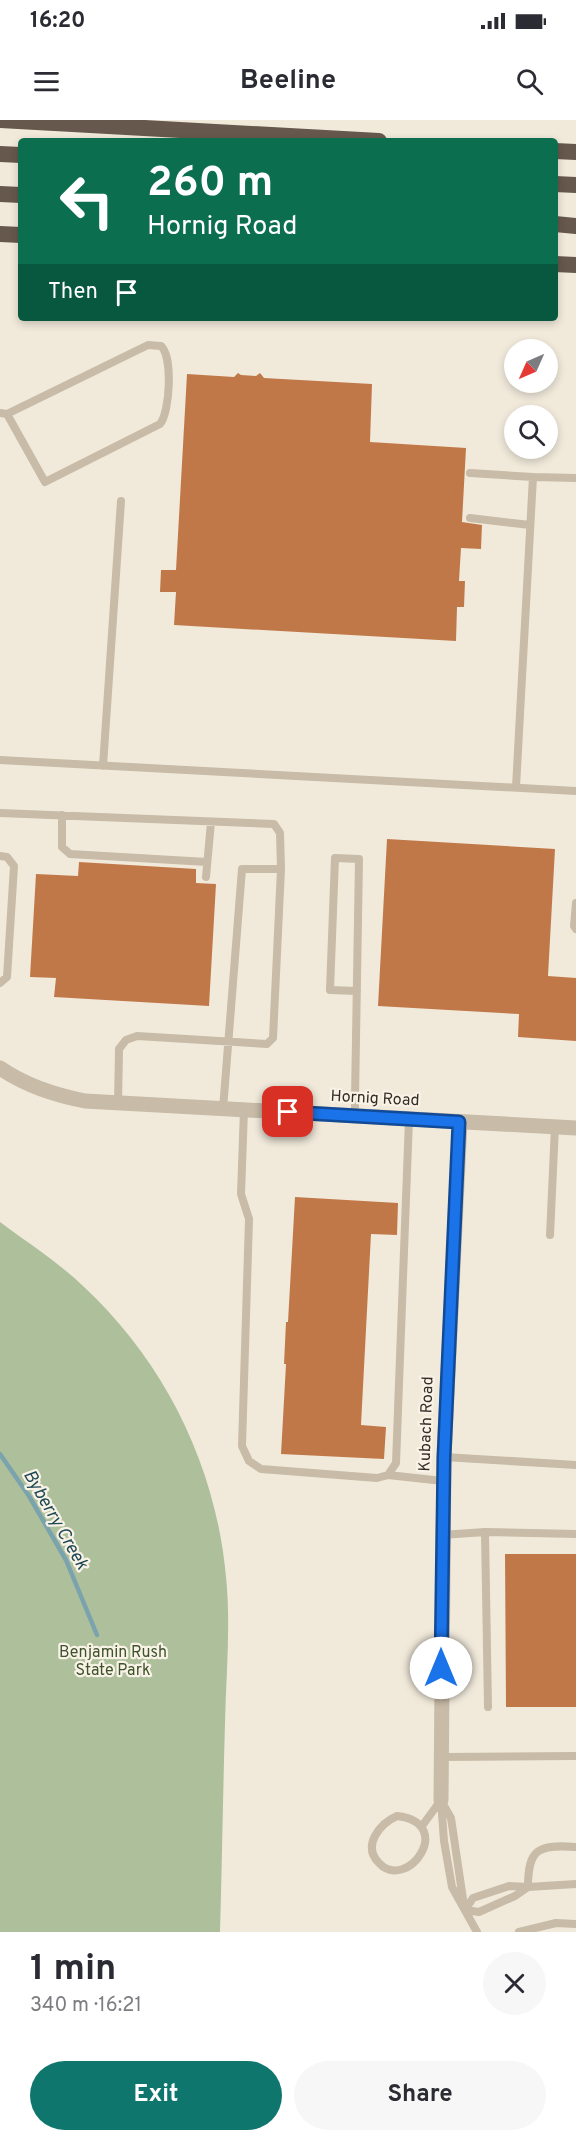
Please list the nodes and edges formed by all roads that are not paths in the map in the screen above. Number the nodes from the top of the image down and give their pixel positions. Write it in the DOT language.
graph roads {
  1 [pos="0,120"];
  2 [pos="325,138"];
  3 [pos="558,151"];
  4 [pos="576,152"];
  5 [pos="0,154"];
  6 [pos="18,155"];
  7 [pos="558,184"];
  8 [pos="576,185"];
  9 [pos="0,194"];
  10 [pos="18,195"];
  11 [pos="558,224"];
  12 [pos="576,225"];
  13 [pos="0,234"];
  14 [pos="18,235"];
  15 [pos="558,264"];
  16 [pos="576,265"];
  17 [pos="4,414"];
  18 [pos="470,473"];
  19 [pos="533,477"];
  20 [pos="576,478"];
  21 [pos="121,501"];
  22 [pos="470,518"];
  23 [pos="530,525"];
  24 [pos="0,760"];
  25 [pos="103,766"];
  26 [pos="516,787"];
  27 [pos="576,790"];
  28 [pos="0,813"];
  29 [pos="62,815"];
  30 [pos="211,822"];
  31 [pos="0,856"];
  32 [pos="207,862"];
  33 [pos="281,869"];
  34 [pos="206,878"];
  35 [pos="576,903"];
  36 [pos="576,928"];
  37 [pos="0,982"];
  38 [pos="357,991"];
  39 [pos="228,1041"];
  40 [pos="0,1068"];
  41 [pos="118,1103"];
  42 [pos="223,1109"];
  43 [pos="244,1110"];
  44 [pos="355,1116"];
  45 [pos="409,1119"];
  46 [pos="459,1122"];
  47 [pos="555,1127"];
  48 [pos="576,1128"];
  49 [pos="550,1235"];
  50 [pos="444,1457"];
  51 [pos="576,1465"];
  52 [pos="388,1475"];
  53 [pos="443,1481"];
  54 [pos="485,1532"];
  55 [pos="576,1533"];
  56 [pos="442,1535"];
  57 [pos="488,1707"];
  58 [pos="576,1756"];
  59 [pos="441,1757"];
  60 [pos="441,1800"];
  61 [pos="422,1826"];
  62 [pos="576,1846"];
  63 [pos="576,1884"];
  64 [pos="528,1887"];
  65 [pos="465,1910"];
  66 [pos="576,1924"];
  67 [pos="477,1932"];
  68 [pos="519,1932"];
  1 -- 2 [label="highway"];
  3 -- 4 [label="highway"];
  5 -- 6 [label="highway"];
  7 -- 8 [label="highway"];
  9 -- 10 [label="highway"];
  11 -- 12 [label="highway"];
  13 -- 14 [label="highway"];
  15 -- 16 [label="highway"];
  17 -- 17 [label="lane"];
  18 -- 19 [label="lane"];
  19 -- 20 [label="lane"];
  19 -- 23 [label="lane"];
  21 -- 25 [label="lane"];
  22 -- 23 [label="lane"];
  23 -- 26 [label="lane"];
  24 -- 25 [label="lane"];
  25 -- 26 [label="lane"];
  26 -- 27 [label="lane"];
  28 -- 29 [label="lane"];
  29 -- 30 [label="lane"];
  29 -- 32 [label="lane"];
  30 -- 32 [label="lane"];
  30 -- 33 [label="lane"];
  31 -- 37 [label="lane"];
  32 -- 34 [label="lane"];
  33 -- 39 [label="lane"];
  33 -- 39 [label="lane"];
  35 -- 36 [label="lane"];
  38 -- 38 [label="lane"];
  38 -- 44 [label="lane"];
  39 -- 41 [label="lane"];
  39 -- 42 [label="lane"];
  40 -- 41 [label="street, Hornig Road"];
  41 -- 42 [label="street, Hornig Road"];
  42 -- 43 [label="street, Hornig Road"];
  43 -- 44 [label="street, Hornig Road"];
  43 -- 52 [label="lane"];
  44 -- 45 [label="street, Hornig Road"];
  45 -- 46 [label="street, Hornig Road"];
  45 -- 52 [label="lane"];
  46 -- 47 [label="street, Hornig Road"];
  46 -- 50 [label="street, Kubach Road"];
  47 -- 48 [label="street, Hornig Road"];
  47 -- 49 [label="lane"];
  50 -- 51 [label="lane"];
  50 -- 53 [label="street, Kubach Road"];
  52 -- 53 [label="lane"];
  53 -- 56 [label="street, Kubach Road"];
  54 -- 55 [label="lane"];
  54 -- 56 [label="lane"];
  54 -- 57 [label="lane"];
  56 -- 59 [label="street, Kubach Road"];
  58 -- 59 [label="lane"];
  59 -- 60 [label="street, Kubach Road"];
  60 -- 61 [label="lane"];
  60 -- 65 [label="lane"];
  61 -- 61 [label="lane"];
  62 -- 64 [label="lane"];
  63 -- 64 [label="lane"];
  64 -- 65 [label="lane"];
  64 -- 65 [label="lane"];
  65 -- 67 [label="lane"];
  66 -- 68 [label="lane"];
}
